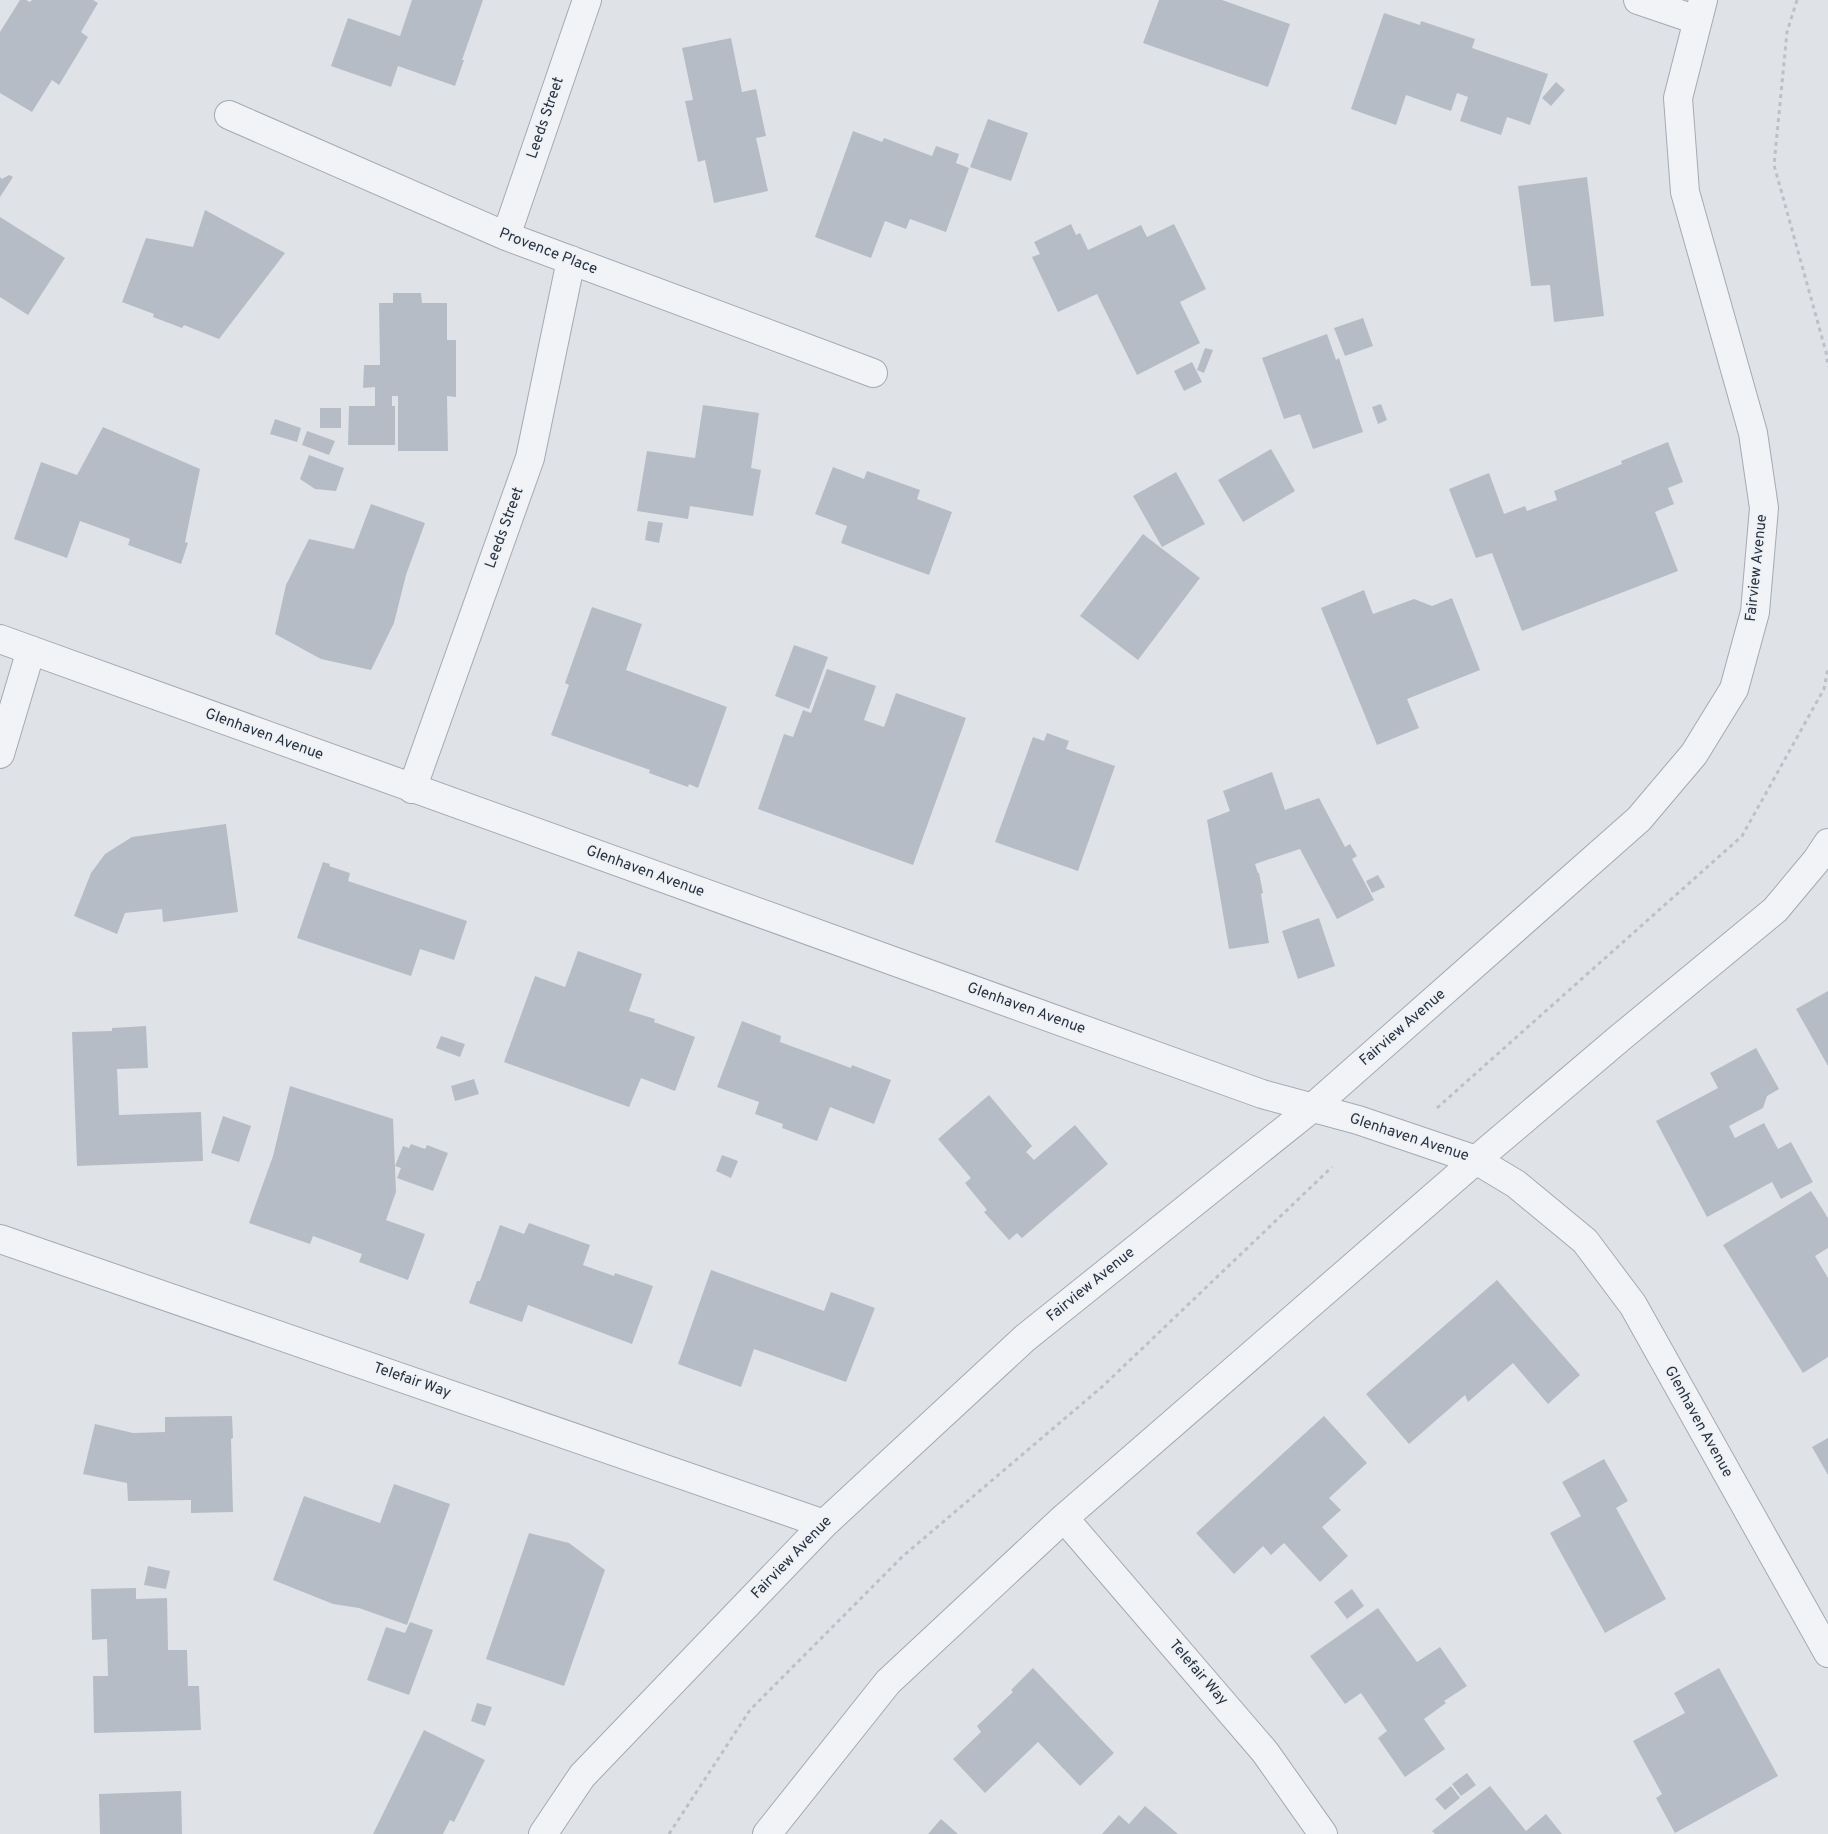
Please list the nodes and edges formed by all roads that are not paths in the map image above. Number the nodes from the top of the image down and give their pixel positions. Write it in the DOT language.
graph roads {
  1 [pos="587,0"];
  2 [pos="1638,0"];
  3 [pos="1700,10"];
  4 [pos="229,115"];
  5 [pos="506,236"];
  6 [pos="571,260"];
  7 [pos="874,373"];
  8 [pos="0,639"];
  9 [pos="31,650"];
  10 [pos="0,754"];
  11 [pos="412,789"];
  12 [pos="1828,844"];
  13 [pos="1312,1108"];
  14 [pos="1476,1160"];
  15 [pos="0,1239"];
  16 [pos="1064,1518"];
  17 [pos="824,1524"];
  18 [pos="1828,1653"];
  19 [pos="543,1834"];
  20 [pos="767,1834"];
  21 [pos="1324,1834"];
  1 -- 5 [label="street, Leeds Street"];
  2 -- 3 [label="street"];
  3 -- 13 [label="street, Fairview Avenue"];
  4 -- 5 [label="street, Provence Place"];
  5 -- 6 [label="street, Provence Place"];
  6 -- 7 [label="street, Provence Place"];
  6 -- 11 [label="street, Leeds Street"];
  8 -- 9 [label="street, Glenhaven Avenue"];
  9 -- 10 [label="street"];
  9 -- 11 [label="street, Glenhaven Avenue"];
  11 -- 13 [label="street, Glenhaven Avenue"];
  12 -- 14 [label="street"];
  13 -- 14 [label="street, Glenhaven Avenue"];
  13 -- 17 [label="street, Fairview Avenue"];
  14 -- 16 [label="street"];
  14 -- 18 [label="street, Glenhaven Avenue"];
  15 -- 17 [label="street, Telefair Way"];
  16 -- 20 [label="street"];
  16 -- 21 [label="street, Telefair Way"];
  17 -- 19 [label="street, Fairview Avenue"];
}
